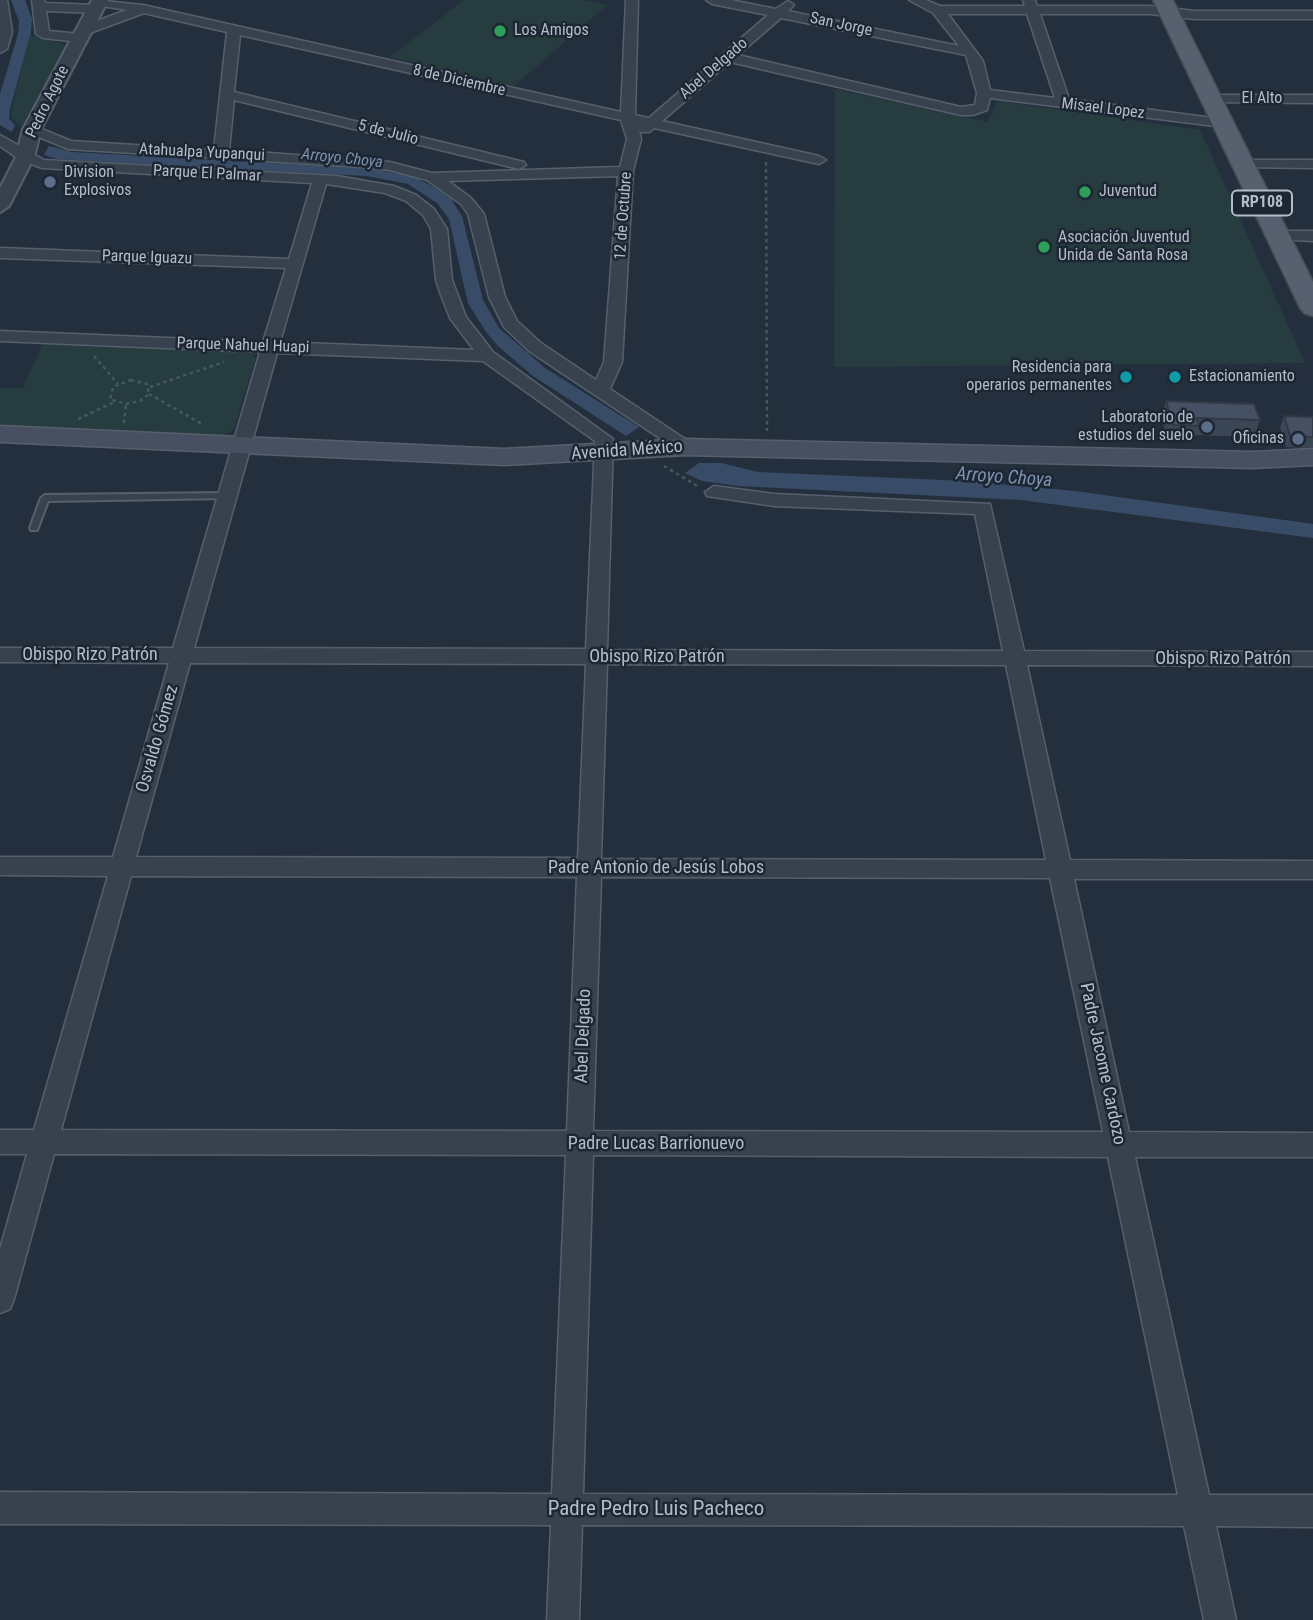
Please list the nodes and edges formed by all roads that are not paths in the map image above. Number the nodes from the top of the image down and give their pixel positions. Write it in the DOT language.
graph roads {
  1 [pos="1,0"];
  2 [pos="166,0"];
  3 [pos="632,0"];
  4 [pos="712,0"];
  5 [pos="795,0"];
  6 [pos="915,0"];
  7 [pos="1294,0"];
  8 [pos="38,4"];
  9 [pos="99,4"];
  10 [pos="1030,5"];
  11 [pos="1165,6"];
  12 [pos="143,9"];
  13 [pos="938,10"];
  14 [pos="779,12"];
  15 [pos="1308,15"];
  16 [pos="234,29"];
  17 [pos="1313,31"];
  18 [pos="2,32"];
  19 [pos="83,34"];
  20 [pos="0,50"];
  21 [pos="971,52"];
  22 [pos="727,57"];
  23 [pos="984,93"];
  24 [pos="227,94"];
  25 [pos="1211,99"];
  26 [pos="1313,99"];
  27 [pos="1064,105"];
  28 [pos="628,119"];
  29 [pos="652,122"];
  30 [pos="1223,123"];
  31 [pos="32,130"];
  32 [pos="0,139"];
  33 [pos="634,139"];
  34 [pos="221,154"];
  35 [pos="25,157"];
  36 [pos="819,160"];
  37 [pos="1243,164"];
  38 [pos="1313,164"];
  39 [pos="626,171"];
  40 [pos="550,172"];
  41 [pos="432,177"];
  42 [pos="320,180"];
  43 [pos="389,189"];
  44 [pos="2,197"];
  45 [pos="1278,236"];
  46 [pos="1313,236"];
  47 [pos="0,253"];
  48 [pos="294,264"];
  49 [pos="1313,308"];
  50 [pos="0,336"];
  51 [pos="271,347"];
  52 [pos="487,355"];
  53 [pos="601,389"];
  54 [pos="0,434"];
  55 [pos="242,446"];
  56 [pos="685,447"];
  57 [pos="605,452"];
  58 [pos="1313,457"];
  59 [pos="1254,460"];
  60 [pos="1313,469"];
  61 [pos="714,492"];
  62 [pos="227,496"];
  63 [pos="34,528"];
  64 [pos="0,655"];
  65 [pos="182,655"];
  66 [pos="597,657"];
  67 [pos="1014,658"];
  68 [pos="1313,659"];
  69 [pos="0,866"];
  70 [pos="122,867"];
  71 [pos="590,868"];
  72 [pos="1060,869"];
  73 [pos="1313,870"];
  74 [pos="0,1142"];
  75 [pos="44,1142"];
  76 [pos="580,1144"];
  77 [pos="1119,1145"];
  78 [pos="1313,1145"];
  79 [pos="0,1299"];
  80 [pos="0,1508"];
  81 [pos="567,1509"];
  82 [pos="1197,1511"];
  83 [pos="1313,1511"];
  84 [pos="563,1620"];
  85 [pos="1220,1620"];
  1 -- 18 [label="street"];
  2 -- 12 [label="street"];
  3 -- 28 [label="street"];
  4 -- 14 [label="street, San Jorge"];
  5 -- 14 [label="street, Abel Delgado"];
  6 -- 13 [label="street"];
  7 -- 15 [label="street"];
  8 -- 9 [label="street, 8 de Diciembre"];
  8 -- 19 [label="street"];
  9 -- 12 [label="street, 8 de Diciembre"];
  9 -- 19 [label="street, Pedro Agote"];
  10 -- 11 [label="street"];
  10 -- 13 [label="street"];
  10 -- 27 [label="street"];
  11 -- 15 [label="street"];
  11 -- 25 [label="main road, RP108"];
  12 -- 16 [label="street, 8 de Diciembre"];
  12 -- 19 [label="street"];
  13 -- 21 [label="street"];
  14 -- 21 [label="street, San Jorge"];
  14 -- 22 [label="street, Abel Delgado"];
  15 -- 17 [label="street"];
  16 -- 24 [label="street"];
  16 -- 28 [label="street, 8 de Diciembre"];
  18 -- 20 [label="street"];
  19 -- 31 [label="street, Pedro Agote"];
  21 -- 23 [label="street"];
  22 -- 23 [label="street"];
  22 -- 29 [label="street, Abel Delgado"];
  23 -- 27 [label="street, Misael Lopez"];
  24 -- 34 [label="street"];
  24 -- 40 [label="street, 5 de Julio"];
  25 -- 26 [label="street, El Alto"];
  25 -- 30 [label="main road, RP108"];
  27 -- 30 [label="street, Misael Lopez"];
  28 -- 29 [label="street, 8 de Diciembre"];
  28 -- 33 [label="street"];
  29 -- 33 [label="street, Abel Delgado"];
  29 -- 36 [label="street, 8 de Diciembre"];
  30 -- 37 [label="main road, RP108"];
  31 -- 34 [label="street, Atahualpa Yupanqui"];
  31 -- 35 [label="street, Pedro Agote"];
  32 -- 35 [label="street"];
  33 -- 39 [label="street, 12 de Octubre"];
  34 -- 41 [label="street, Atahualpa Yupanqui"];
  35 -- 42 [label="street, Parque El Palmar"];
  35 -- 44 [label="street, Pedro Agote"];
  37 -- 38 [label="street"];
  37 -- 45 [label="main road, RP108"];
  39 -- 40 [label="street, Atahualpa Yupanqui"];
  39 -- 53 [label="street, 12 de Octubre"];
  40 -- 41 [label="street, Atahualpa Yupanqui"];
  41 -- 53 [label="street"];
  42 -- 43 [label="street, Parque El Palmar"];
  42 -- 48 [label="street, Osvaldo Gómez"];
  43 -- 52 [label="street"];
  45 -- 46 [label="street"];
  45 -- 49 [label="main road, RP108"];
  47 -- 48 [label="street, Parque Iguazu"];
  48 -- 51 [label="street, Osvaldo Gómez"];
  50 -- 51 [label="street, Parque Nahuel Huapi"];
  51 -- 52 [label="street, Parque Nahuel Huapi"];
  51 -- 55 [label="street, Osvaldo Gómez"];
  52 -- 57 [label="street"];
  53 -- 56 [label="street"];
  54 -- 55 [label="main road, Avenida México"];
  55 -- 57 [label="main road, Avenida México"];
  55 -- 62 [label="street, Osvaldo Gómez"];
  56 -- 57 [label="main road, Avenida México"];
  56 -- 59 [label="main road, Avenida México"];
  57 -- 66 [label="street, Abel Delgado"];
  58 -- 59 [label="main road, Avenida México"];
  59 -- 60 [label="main road, Avenida México"];
  61 -- 67 [label="street, Padre Jacome Cardozo"];
  62 -- 63 [label="lane"];
  62 -- 65 [label="street, Osvaldo Gómez"];
  64 -- 65 [label="street, Obispo Rizo Patrón"];
  65 -- 66 [label="street, Obispo Rizo Patrón"];
  65 -- 70 [label="street, Osvaldo Gómez"];
  66 -- 67 [label="street, Obispo Rizo Patrón"];
  66 -- 71 [label="street, Abel Delgado"];
  67 -- 68 [label="street, Obispo Rizo Patrón"];
  67 -- 72 [label="street, Padre Jacome Cardozo"];
  69 -- 70 [label="street, Padre Antonio de Jesús Lobos"];
  70 -- 71 [label="street, Padre Antonio de Jesús Lobos"];
  70 -- 75 [label="street, Osvaldo Gómez"];
  71 -- 72 [label="street, Padre Antonio de Jesús Lobos"];
  71 -- 76 [label="street, Abel Delgado"];
  72 -- 73 [label="street, Padre Antonio de Jesús Lobos"];
  72 -- 77 [label="street, Padre Jacome Cardozo"];
  74 -- 75 [label="street, Padre Lucas Barrionuevo"];
  75 -- 76 [label="street, Padre Lucas Barrionuevo"];
  75 -- 79 [label="street, Osvaldo Gómez"];
  76 -- 77 [label="street, Padre Lucas Barrionuevo"];
  76 -- 81 [label="street, Abel Delgado"];
  77 -- 78 [label="street, Padre Lucas Barrionuevo"];
  77 -- 82 [label="street, Padre Jacome Cardozo"];
  80 -- 81 [label="street, Padre Pedro Luis Pacheco"];
  81 -- 82 [label="street, Padre Pedro Luis Pacheco"];
  81 -- 84 [label="street, Abel Delgado"];
  82 -- 83 [label="street, Padre Pedro Luis Pacheco"];
  82 -- 85 [label="street, Padre Jacome Cardozo"];
}
